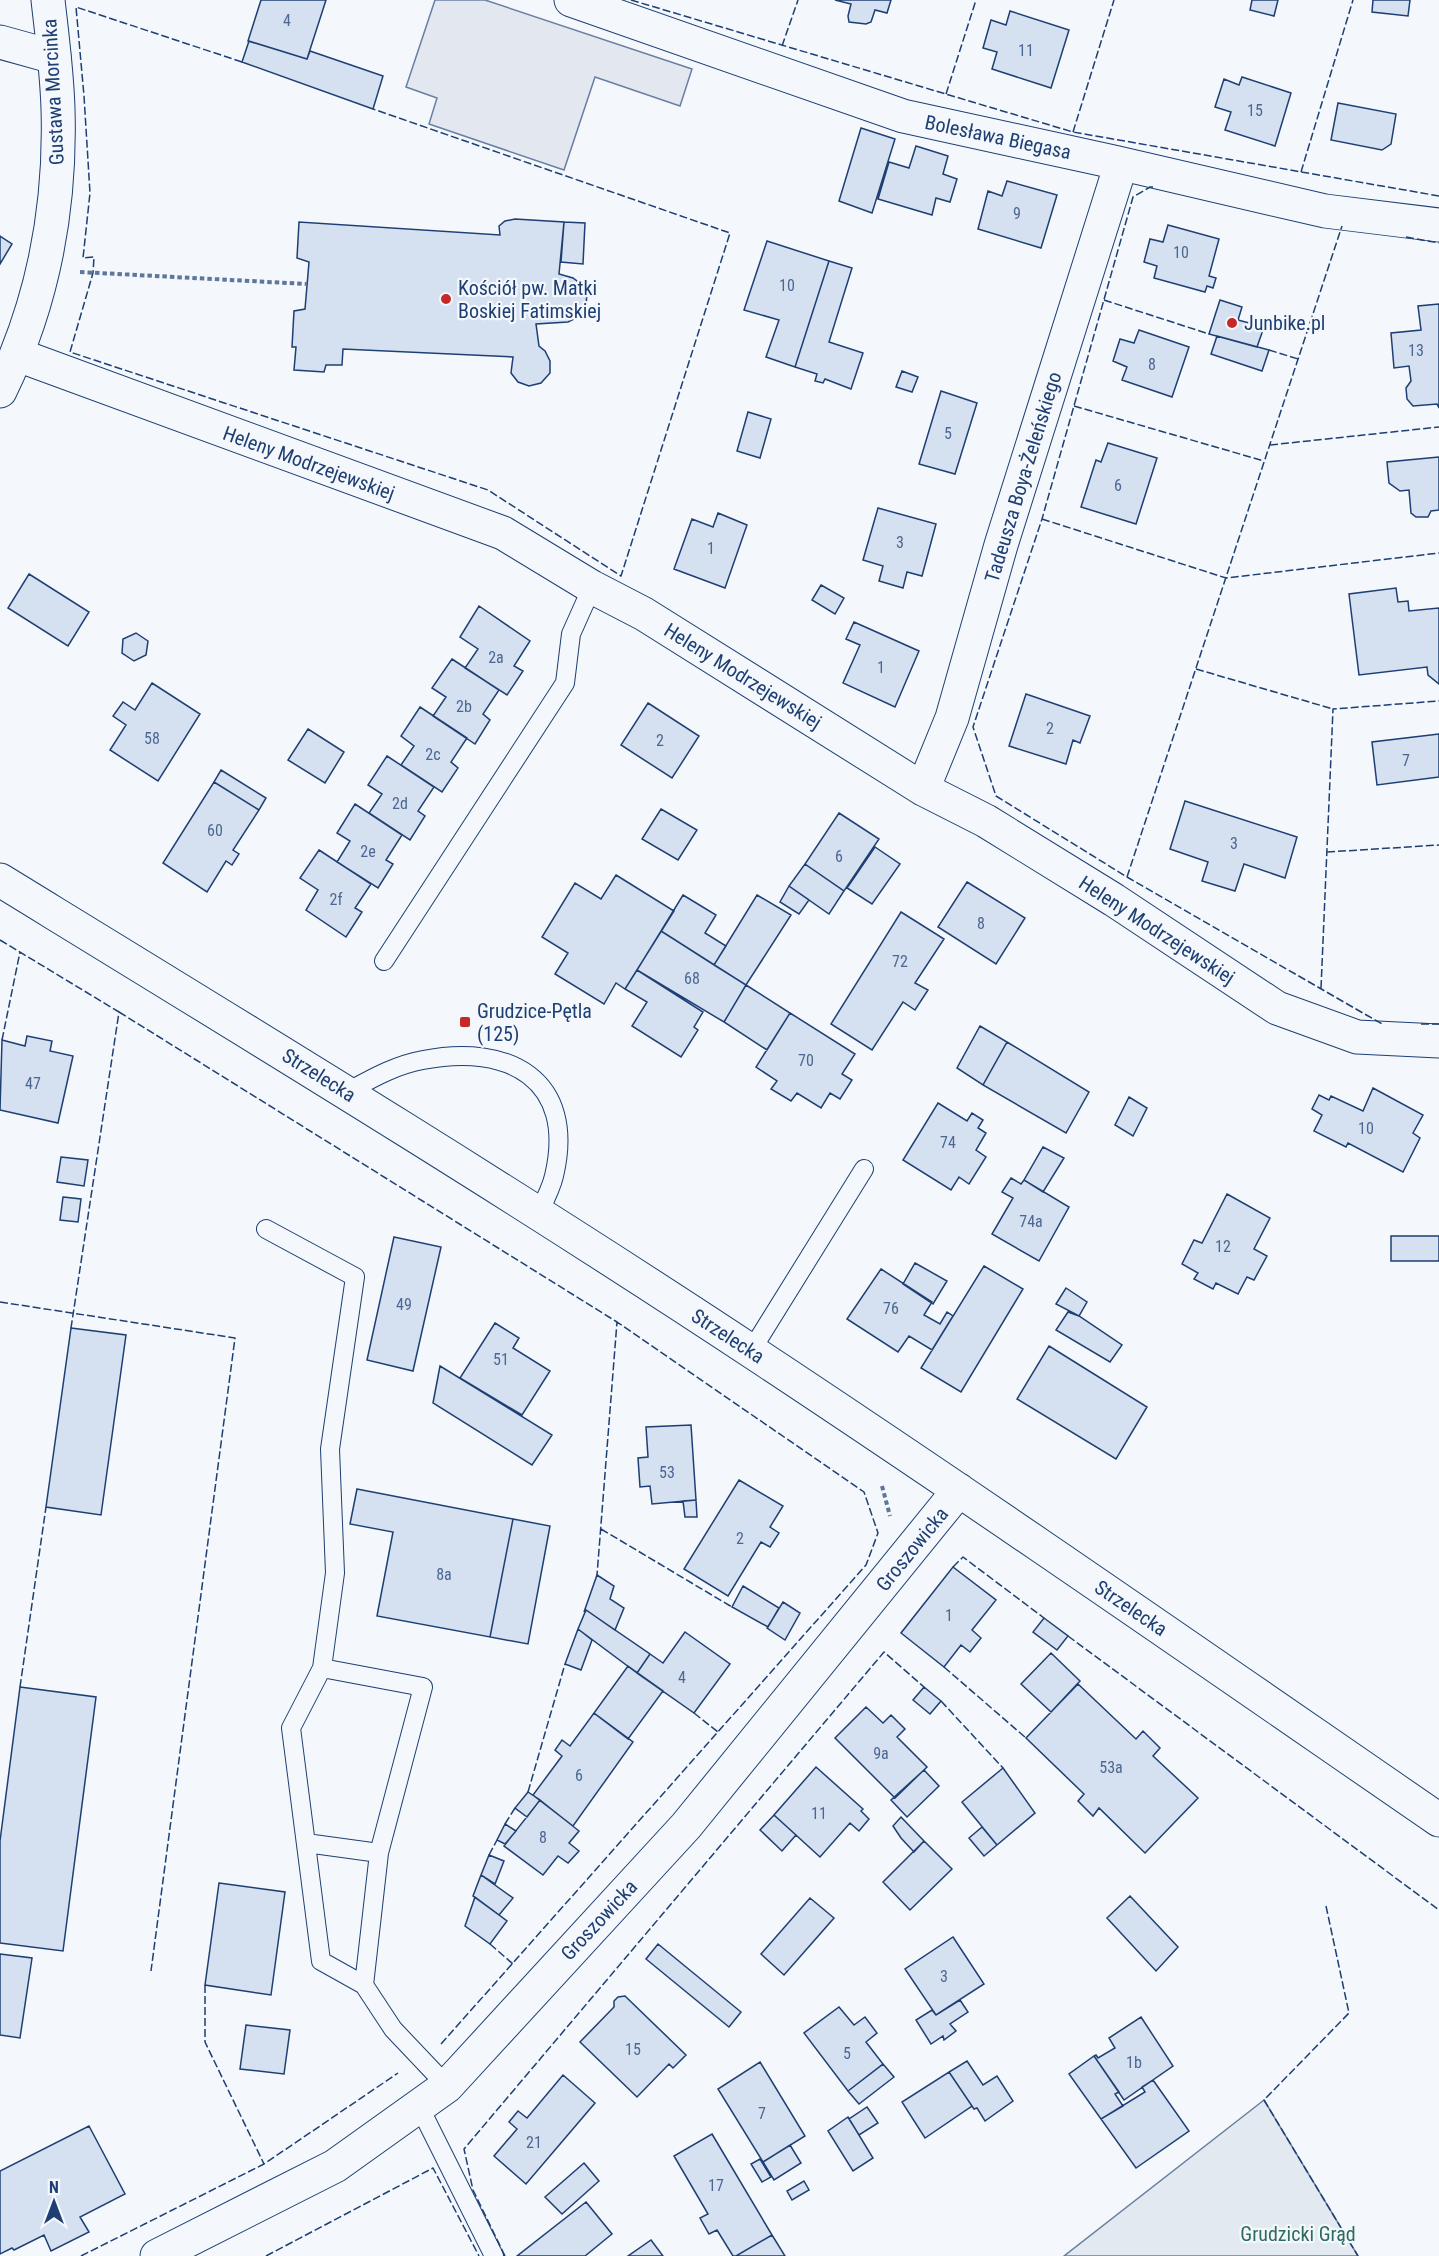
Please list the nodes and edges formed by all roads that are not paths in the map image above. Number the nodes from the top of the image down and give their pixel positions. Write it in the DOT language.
graph roads {
  1 [pos="48,0"];
  2 [pos="571,0"];
  3 [pos="0,42"];
  4 [pos="54,57"];
  5 [pos="1121,164"];
  6 [pos="1439,225"];
  7 [pos="18,355"];
  8 [pos="0,391"];
  9 [pos="592,587"];
  10 [pos="923,789"];
  11 [pos="0,880"];
  12 [pos="384,961"];
  13 [pos="1439,1041"];
  14 [pos="346,1092"];
  15 [pos="864,1169"];
  16 [pos="538,1214"];
  17 [pos="266,1229"];
  18 [pos="752,1351"];
  19 [pos="959,1490"];
  20 [pos="322,1668"];
  21 [pos="1439,1820"];
  22 [pos="306,1843"];
  23 [pos="379,1853"];
  24 [pos="364,1985"];
  25 [pos="447,2086"];
  26 [pos="418,2106"];
  27 [pos="157,2256"];
  28 [pos="494,2256"];
  1 -- 4 [label="street, Gustawa Morcinka"];
  2 -- 5 [label="street, Bolesława Biegasa"];
  3 -- 4 [label="street"];
  4 -- 7 [label="street, Gustawa Morcinka"];
  5 -- 6 [label="street, Bolesława Biegasa"];
  5 -- 10 [label="street, Tadeusza Boya-Żeleńskiego"];
  7 -- 8 [label="street, Gustawa Morcinka"];
  7 -- 9 [label="street, Heleny Modrzejewskiej"];
  9 -- 10 [label="street, Heleny Modrzejewskiej"];
  9 -- 12 [label="lane"];
  10 -- 13 [label="street, Heleny Modrzejewskiej"];
  11 -- 14 [label="street, Strzelecka"];
  14 -- 16 [label="street, Strzelecka"];
  14 -- 16 [label="lane"];
  15 -- 18 [label="lane"];
  16 -- 18 [label="street, Strzelecka"];
  17 -- 20 [label="lane"];
  18 -- 19 [label="street, Strzelecka"];
  19 -- 21 [label="street, Strzelecka"];
  19 -- 25 [label="street, Groszowicka"];
  20 -- 22 [label="lane"];
  20 -- 23 [label="lane"];
  22 -- 23 [label="lane"];
  22 -- 24 [label="lane"];
  23 -- 24 [label="lane"];
  24 -- 25 [label="lane"];
  25 -- 26 [label="street, Groszowicka"];
  26 -- 27 [label="street, Groszowicka"];
  26 -- 28 [label="lane"];
}
